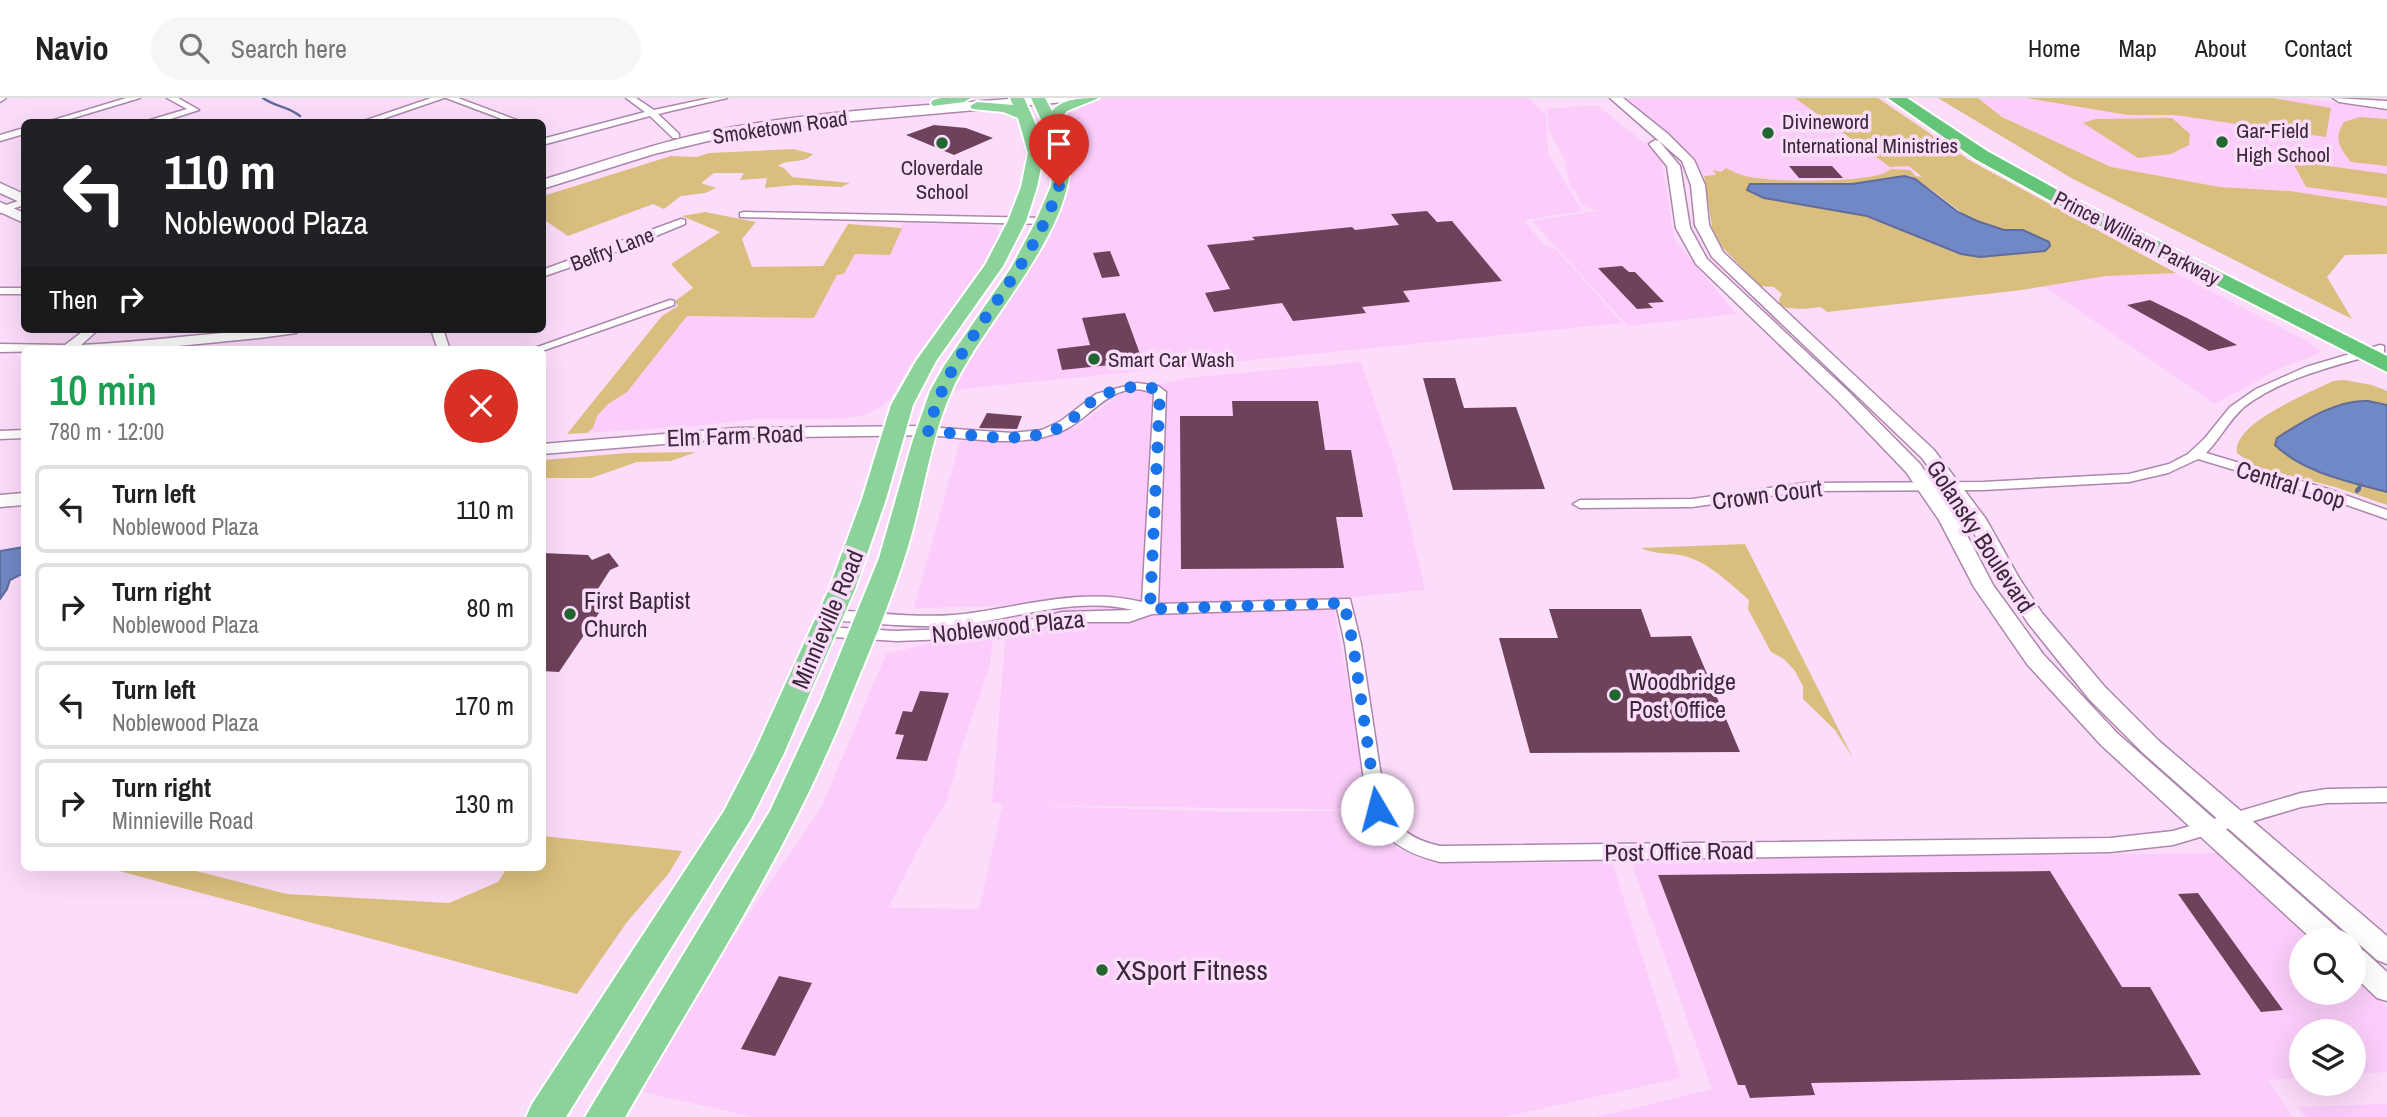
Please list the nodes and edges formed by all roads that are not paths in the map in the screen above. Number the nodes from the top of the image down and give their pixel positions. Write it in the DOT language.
graph roads {
  1 [pos="136,98"];
  2 [pos="170,98"];
  3 [pos="440,98"];
  4 [pos="450,98"];
  5 [pos="630,98"];
  6 [pos="723,98"];
  7 [pos="1065,98"];
  8 [pos="1092,98"];
  9 [pos="1599,98"];
  10 [pos="1616,98"];
  11 [pos="1896,98"];
  12 [pos="1917,98"];
  13 [pos="2339,98"];
  14 [pos="1039,99"];
  15 [pos="977,101"];
  16 [pos="938,103"];
  17 [pos="1020,105"];
  18 [pos="2387,105"];
  19 [pos="651,113"];
  20 [pos="62,119"];
  21 [pos="164,119"];
  22 [pos="375,119"];
  23 [pos="509,119"];
  24 [pos="1050,122"];
  25 [pos="21,132"];
  26 [pos="546,134"];
  27 [pos="676,136"];
  28 [pos="0,138"];
  29 [pos="558,138"];
  30 [pos="546,141"];
  31 [pos="1680,162"];
  32 [pos="546,176"];
  33 [pos="546,184"];
  34 [pos="0,187"];
  35 [pos="21,199"];
  36 [pos="21,202"];
  37 [pos="1,208"];
  38 [pos="744,215"];
  39 [pos="21,218"];
  40 [pos="1017,221"];
  41 [pos="1045,221"];
  42 [pos="681,222"];
  43 [pos="546,273"];
  44 [pos="0,291"];
  45 [pos="21,291"];
  46 [pos="1747,295"];
  47 [pos="670,303"];
  48 [pos="88,333"];
  49 [pos="265,333"];
  50 [pos="72,346"];
  51 [pos="107,346"];
  52 [pos="546,346"];
  53 [pos="0,348"];
  54 [pos="21,348"];
  55 [pos="2379,355"];
  56 [pos="927,431"];
  57 [pos="893,432"];
  58 [pos="21,434"];
  59 [pos="0,435"];
  60 [pos="546,449"];
  61 [pos="2195,454"];
  62 [pos="1928,487"];
  63 [pos="1954,487"];
  64 [pos="21,499"];
  65 [pos="0,501"];
  66 [pos="1580,504"];
  67 [pos="2387,515"];
  68 [pos="1344,603"];
  69 [pos="1150,609"];
  70 [pos="826,624"];
  71 [pos="865,625"];
  72 [pos="2387,795"];
  73 [pos="2235,819"];
  74 [pos="2207,828"];
  75 [pos="2319,928"];
  76 [pos="2387,952"];
  77 [pos="2366,970"];
  78 [pos="2387,989"];
  79 [pos="545,1117"];
  80 [pos="604,1117"];
  1 -- 20 [label="street"];
  2 -- 21 [label="street"];
  3 -- 22 [label="street"];
  4 -- 23 [label="street"];
  5 -- 19 [label="street"];
  6 -- 19 [label="street"];
  7 -- 14 [label="main road"];
  8 -- 24 [label="main road"];
  9 -- 31 [label="street, Golansky Boulevard"];
  10 -- 31 [label="street, Golansky Boulevard"];
  11 -- 55 [label="highway, Prince William Parkway"];
  12 -- 55 [label="highway, Prince William Parkway"];
  13 -- 18 [label="main road"];
  14 -- 17 [label="main road"];
  14 -- 24 [label="main road, Minnieville Road"];
  15 -- 16 [label="main road"];
  15 -- 16 [label="main road, Smoketown Road"];
  15 -- 17 [label="main road"];
  15 -- 33 [label="main road, Smoketown Road"];
  16 -- 27 [label="main road, Smoketown Road"];
  17 -- 40 [label="main road, Minnieville Road"];
  19 -- 27 [label="street"];
  19 -- 29 [label="street"];
  24 -- 41 [label="main road, Minnieville Road"];
  25 -- 28 [label="street"];
  26 -- 29 [label="street"];
  27 -- 32 [label="main road, Smoketown Road"];
  29 -- 30 [label="street"];
  31 -- 46 [label="street, Golansky Boulevard"];
  34 -- 35 [label="main road"];
  36 -- 37 [label="street"];
  37 -- 39 [label="main road"];
  38 -- 40 [label="street"];
  40 -- 41 [label="street"];
  40 -- 57 [label="main road, Minnieville Road"];
  41 -- 56 [label="main road, Minnieville Road"];
  42 -- 43 [label="street, Belfry Lane"];
  44 -- 45 [label="street"];
  46 -- 62 [label="street, Golansky Boulevard"];
  46 -- 63 [label="street, Golansky Boulevard"];
  47 -- 52 [label="street"];
  48 -- 50 [label="street"];
  49 -- 51 [label="street"];
  53 -- 54 [label="street"];
  55 -- 61 [label="street"];
  56 -- 57 [label="street, Elm Farm Road"];
  56 -- 69 [label="street"];
  56 -- 71 [label="main road, Minnieville Road"];
  57 -- 60 [label="street, Elm Farm Road"];
  57 -- 70 [label="main road, Minnieville Road"];
  58 -- 59 [label="street"];
  61 -- 63 [label="street, Crown Court"];
  61 -- 67 [label="street, Central Loop"];
  62 -- 63 [label="street, Crown Court"];
  62 -- 66 [label="street, Crown Court"];
  62 -- 74 [label="street, Golansky Boulevard"];
  63 -- 73 [label="street, Golansky Boulevard"];
  64 -- 65 [label="street"];
  68 -- 69 [label="street, Noblewood Plaza"];
  68 -- 74 [label="street, Post Office Road"];
  69 -- 71 [label="street, Noblewood Plaza"];
  70 -- 71 [label="street, Noblewood Plaza"];
  70 -- 79 [label="main road, Minnieville Road"];
  71 -- 80 [label="main road, Minnieville Road"];
  72 -- 73 [label="street"];
  73 -- 74 [label="street"];
  73 -- 76 [label="street, Golansky Boulevard"];
  74 -- 75 [label="street, Golansky Boulevard"];
  77 -- 78 [label="street"];
}
